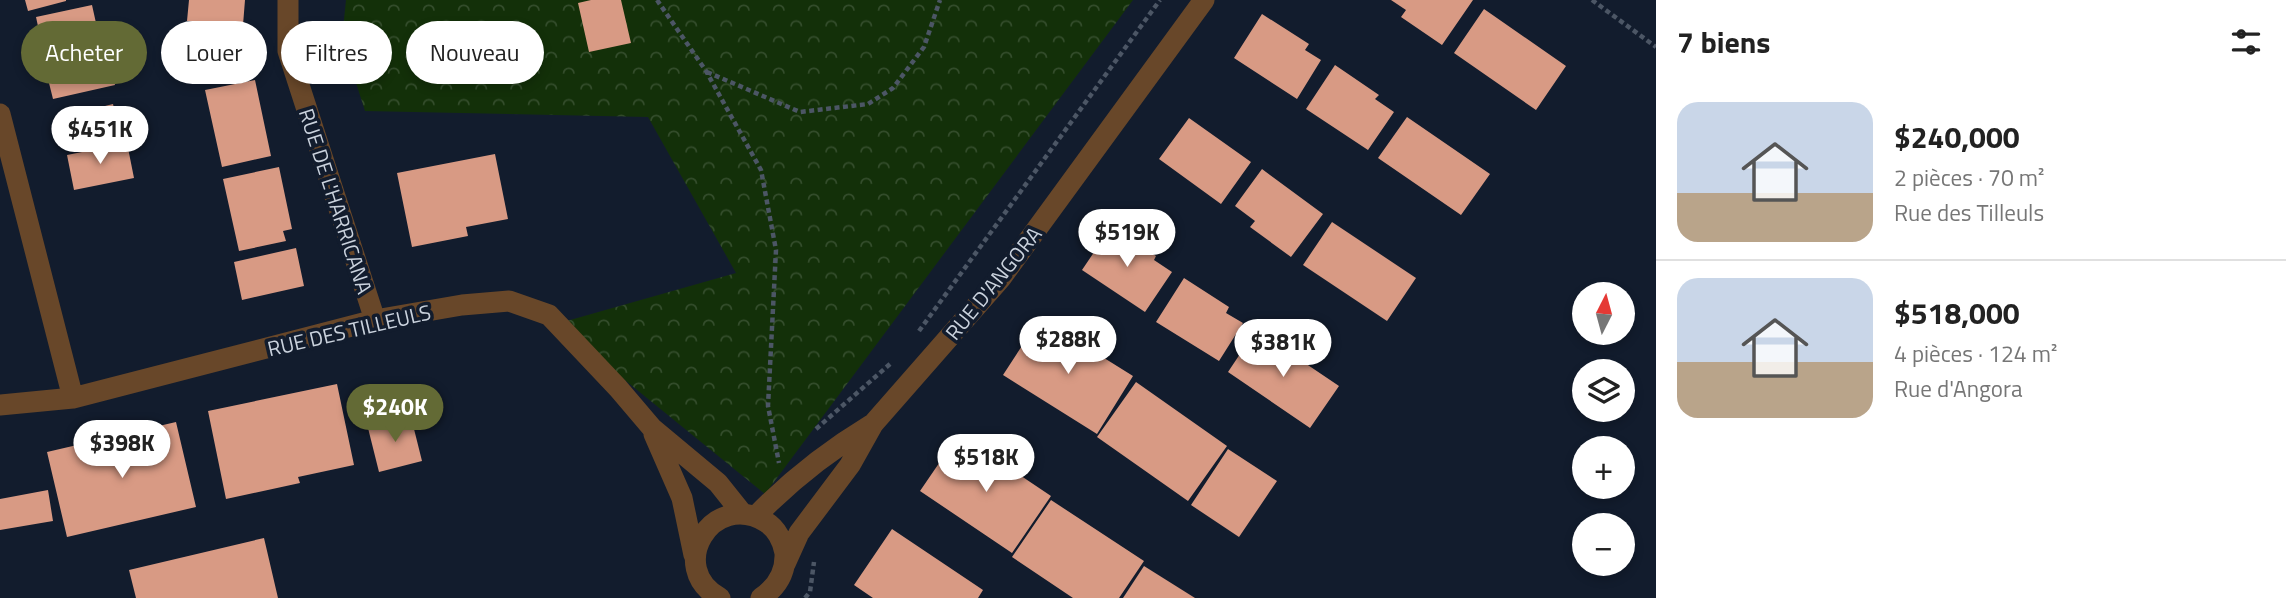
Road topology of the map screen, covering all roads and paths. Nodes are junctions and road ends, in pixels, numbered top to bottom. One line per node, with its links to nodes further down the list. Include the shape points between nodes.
1 (288, 0): 10 (street, RUE DE L'HARRICANA, via 288,51)
2 (657, 0): 8 (path)
3 (940, 0): 8 (path, via 924,47 893,88 868,104 800,111)
4 (1160, 0): 11 (path)
5 (1205, 0): 15 (street, RUE D'ANGORA, via 1000,278)
6 (1592, 0): 7 (path)
7 (1656, 47)
8 (706, 71): 18 (path, via 761,170 776,250 768,407 778,462)
9 (0, 114): 13 (street)
10 (374, 320): 13 (street, RUE DES TILLEULS); 16 (street, RUE DES TILLEULS, via 509,301 549,315)
11 (917, 333)
12 (890, 364): 17 (path)
13 (73, 398): 14 (street, RUE DES TILLEULS)
14 (0, 405)
15 (873, 424): 19 (street, RUE D'ANGORA, via 831,449); 21 (street, RUE D'ANGORA, via 850,465 799,533)
16 (652, 429): 19 (street, RUE DES TILLEULS); 22 (street, RUE DES TILLEULS, via 682,498)
17 (809, 435)
18 (788, 453)
19 (749, 515): 21 (street, RUE DES TILLEULS, via 769,524 779,535); 22 (street, via 714,522 697,546)
20 (814, 559): 26 (path, via 810,592)
21 (785, 564): 25 (street, RUE D'ANGORA, via 781,578)
22 (697, 567): 23 (street); 24 (street, via 706,587)
23 (699, 598)
24 (720, 598)
25 (761, 598)
26 (805, 598)

